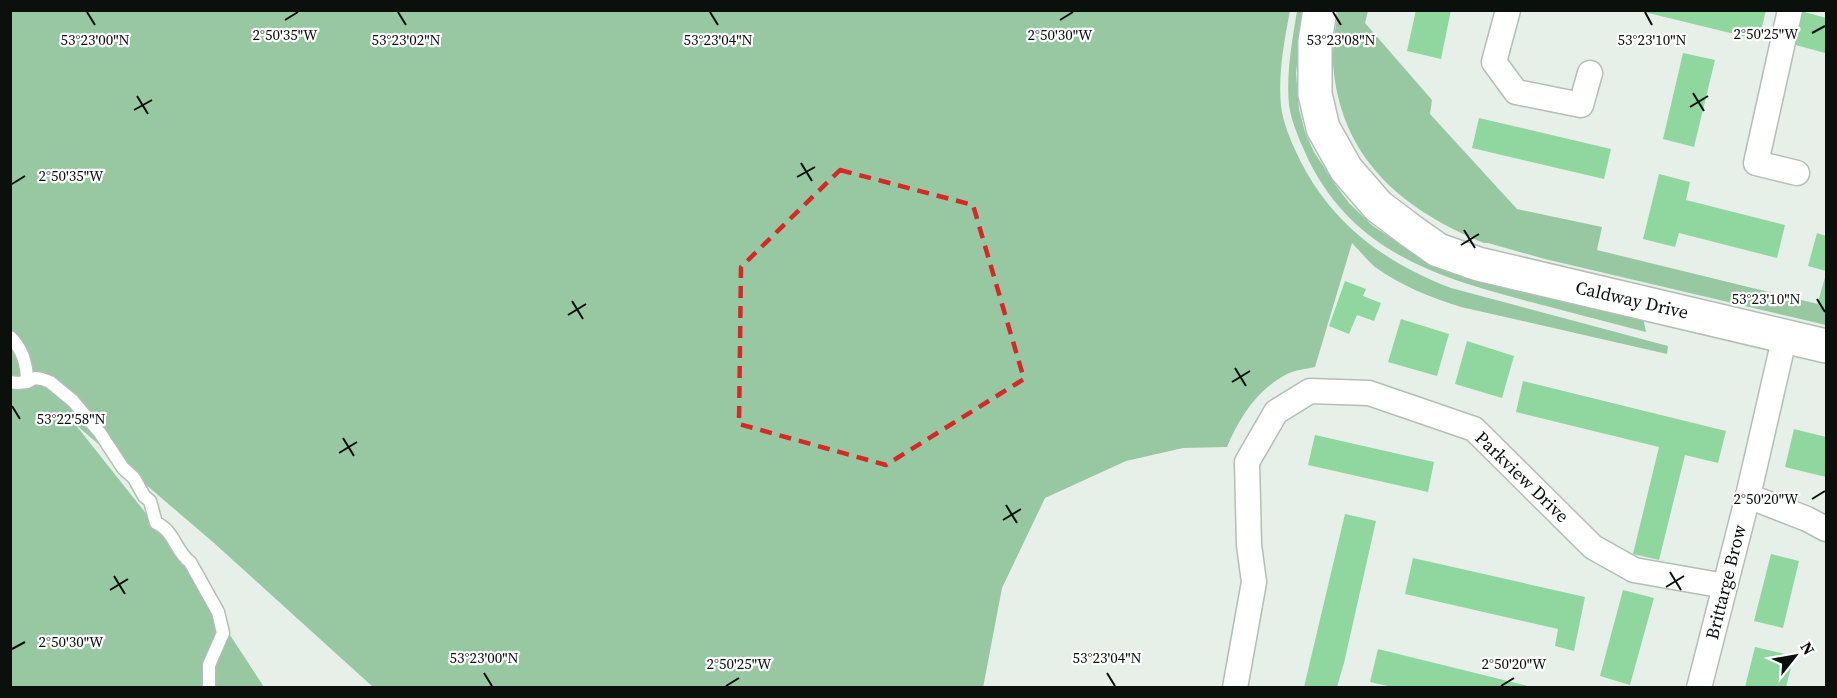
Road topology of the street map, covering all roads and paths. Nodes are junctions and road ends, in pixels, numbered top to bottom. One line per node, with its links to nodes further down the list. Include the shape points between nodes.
1 (1320, 10): 6 (main road, Caldway Drive, via 1315,42 1315,94 1323,128 1346,169 1378,206 1438,250 1478,264)
2 (1508, 10): 4 (street, via 1494,62 1516,92 1581,105)
3 (1790, 10): 5 (street, via 1756,163)
4 (1590, 73)
5 (1797, 173)
6 (1785, 336): 8 (main road, Caldway Drive); 11 (street, Brittarge Brow)
7 (10, 337): 10 (lane, via 17,343 27,366)
8 (1827, 346)
9 (10, 382): 10 (lane)
10 (27, 382): 14 (lane, via 35,378 50,382 73,401 134,478 153,507 156,523 165,526 206,588 223,633 209,665)
11 (1748, 496): 12 (street); 13 (street, Brittarge Brow)
12 (1827, 529)
13 (1725, 586): 15 (street, Parkview Drive, via 1634,570 1593,547 1474,429 1369,393 1310,391 1276,412 1247,462 1254,582); 16 (street, Brittarge Brow)
14 (209, 687)
15 (1235, 687)
16 (1700, 687)

